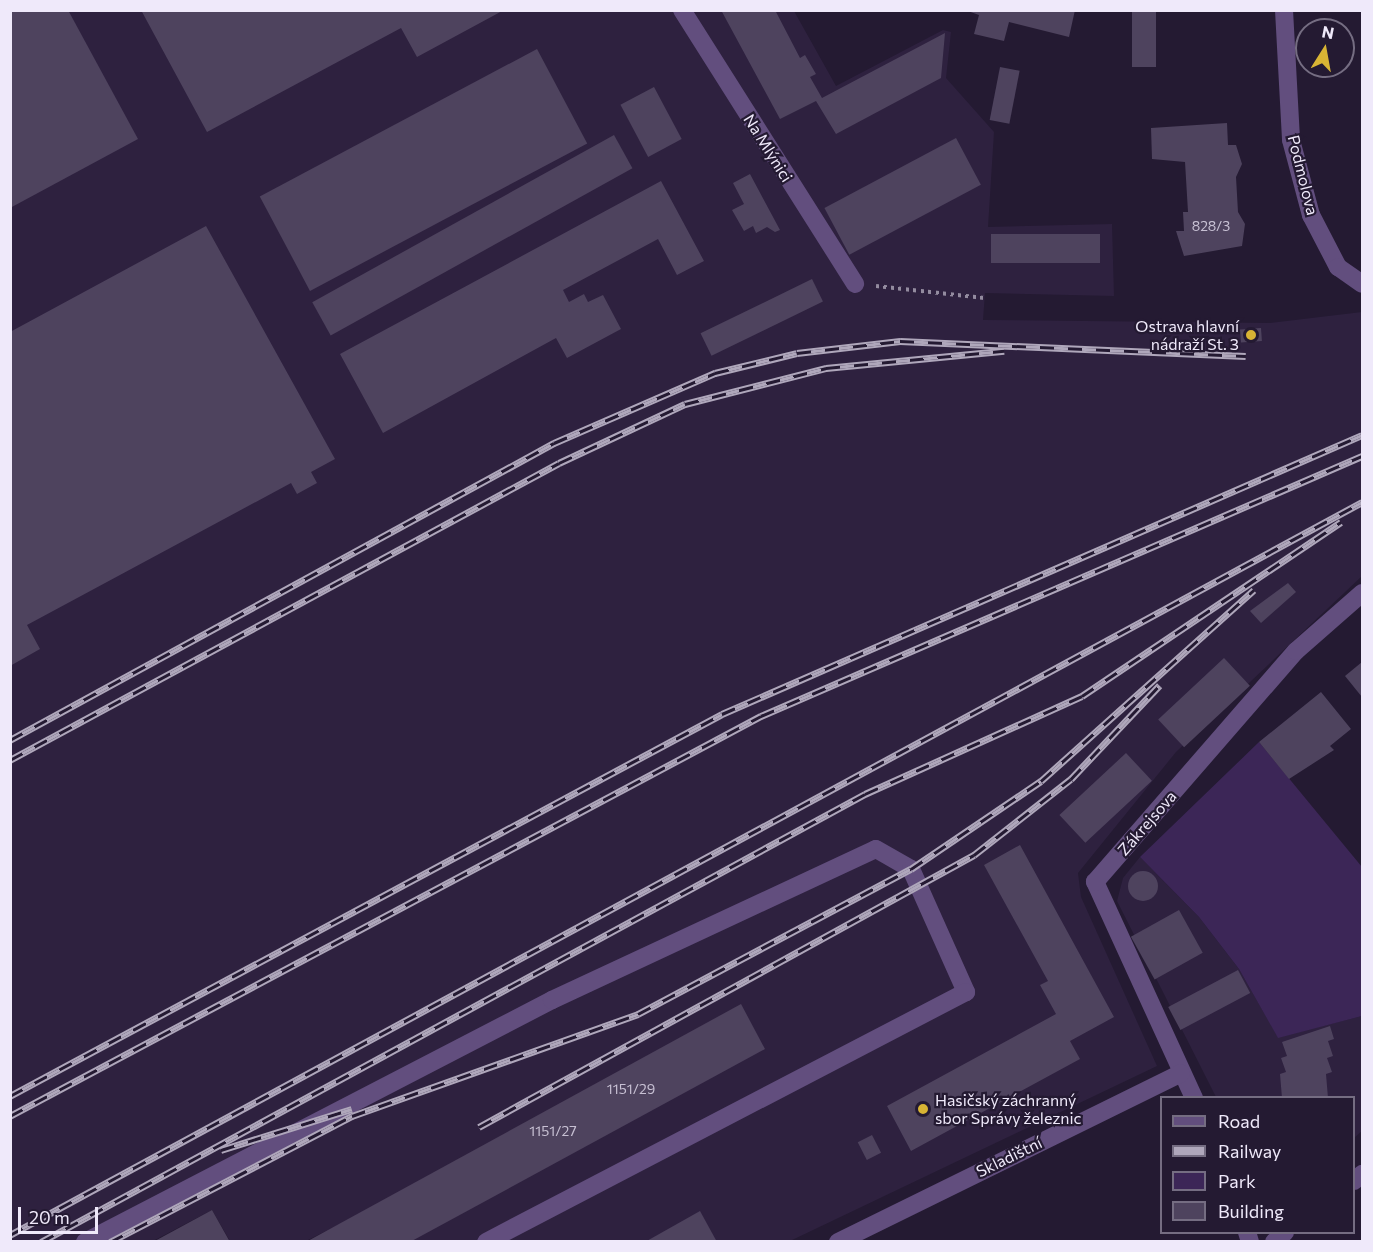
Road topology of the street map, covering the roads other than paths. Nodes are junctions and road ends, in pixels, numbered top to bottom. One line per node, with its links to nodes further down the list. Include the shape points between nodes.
1 (682, 10): 3 (street, Na Mlýnici)
2 (1284, 10): 4 (street, Podmolova, via 1291,140 1311,215 1338,267)
3 (855, 284)
4 (1362, 284)
5 (1362, 593): 6 (street, Zákrejsova, via 1296,651 1095,882)
6 (1181, 1073): 7 (street, Zákrejsova); 10 (street, Skladištní)
7 (1193, 1096)
8 (85, 1242): 9 (street, via 552,999 876,849 911,869 966,992)
9 (486, 1242)
10 (838, 1242)

